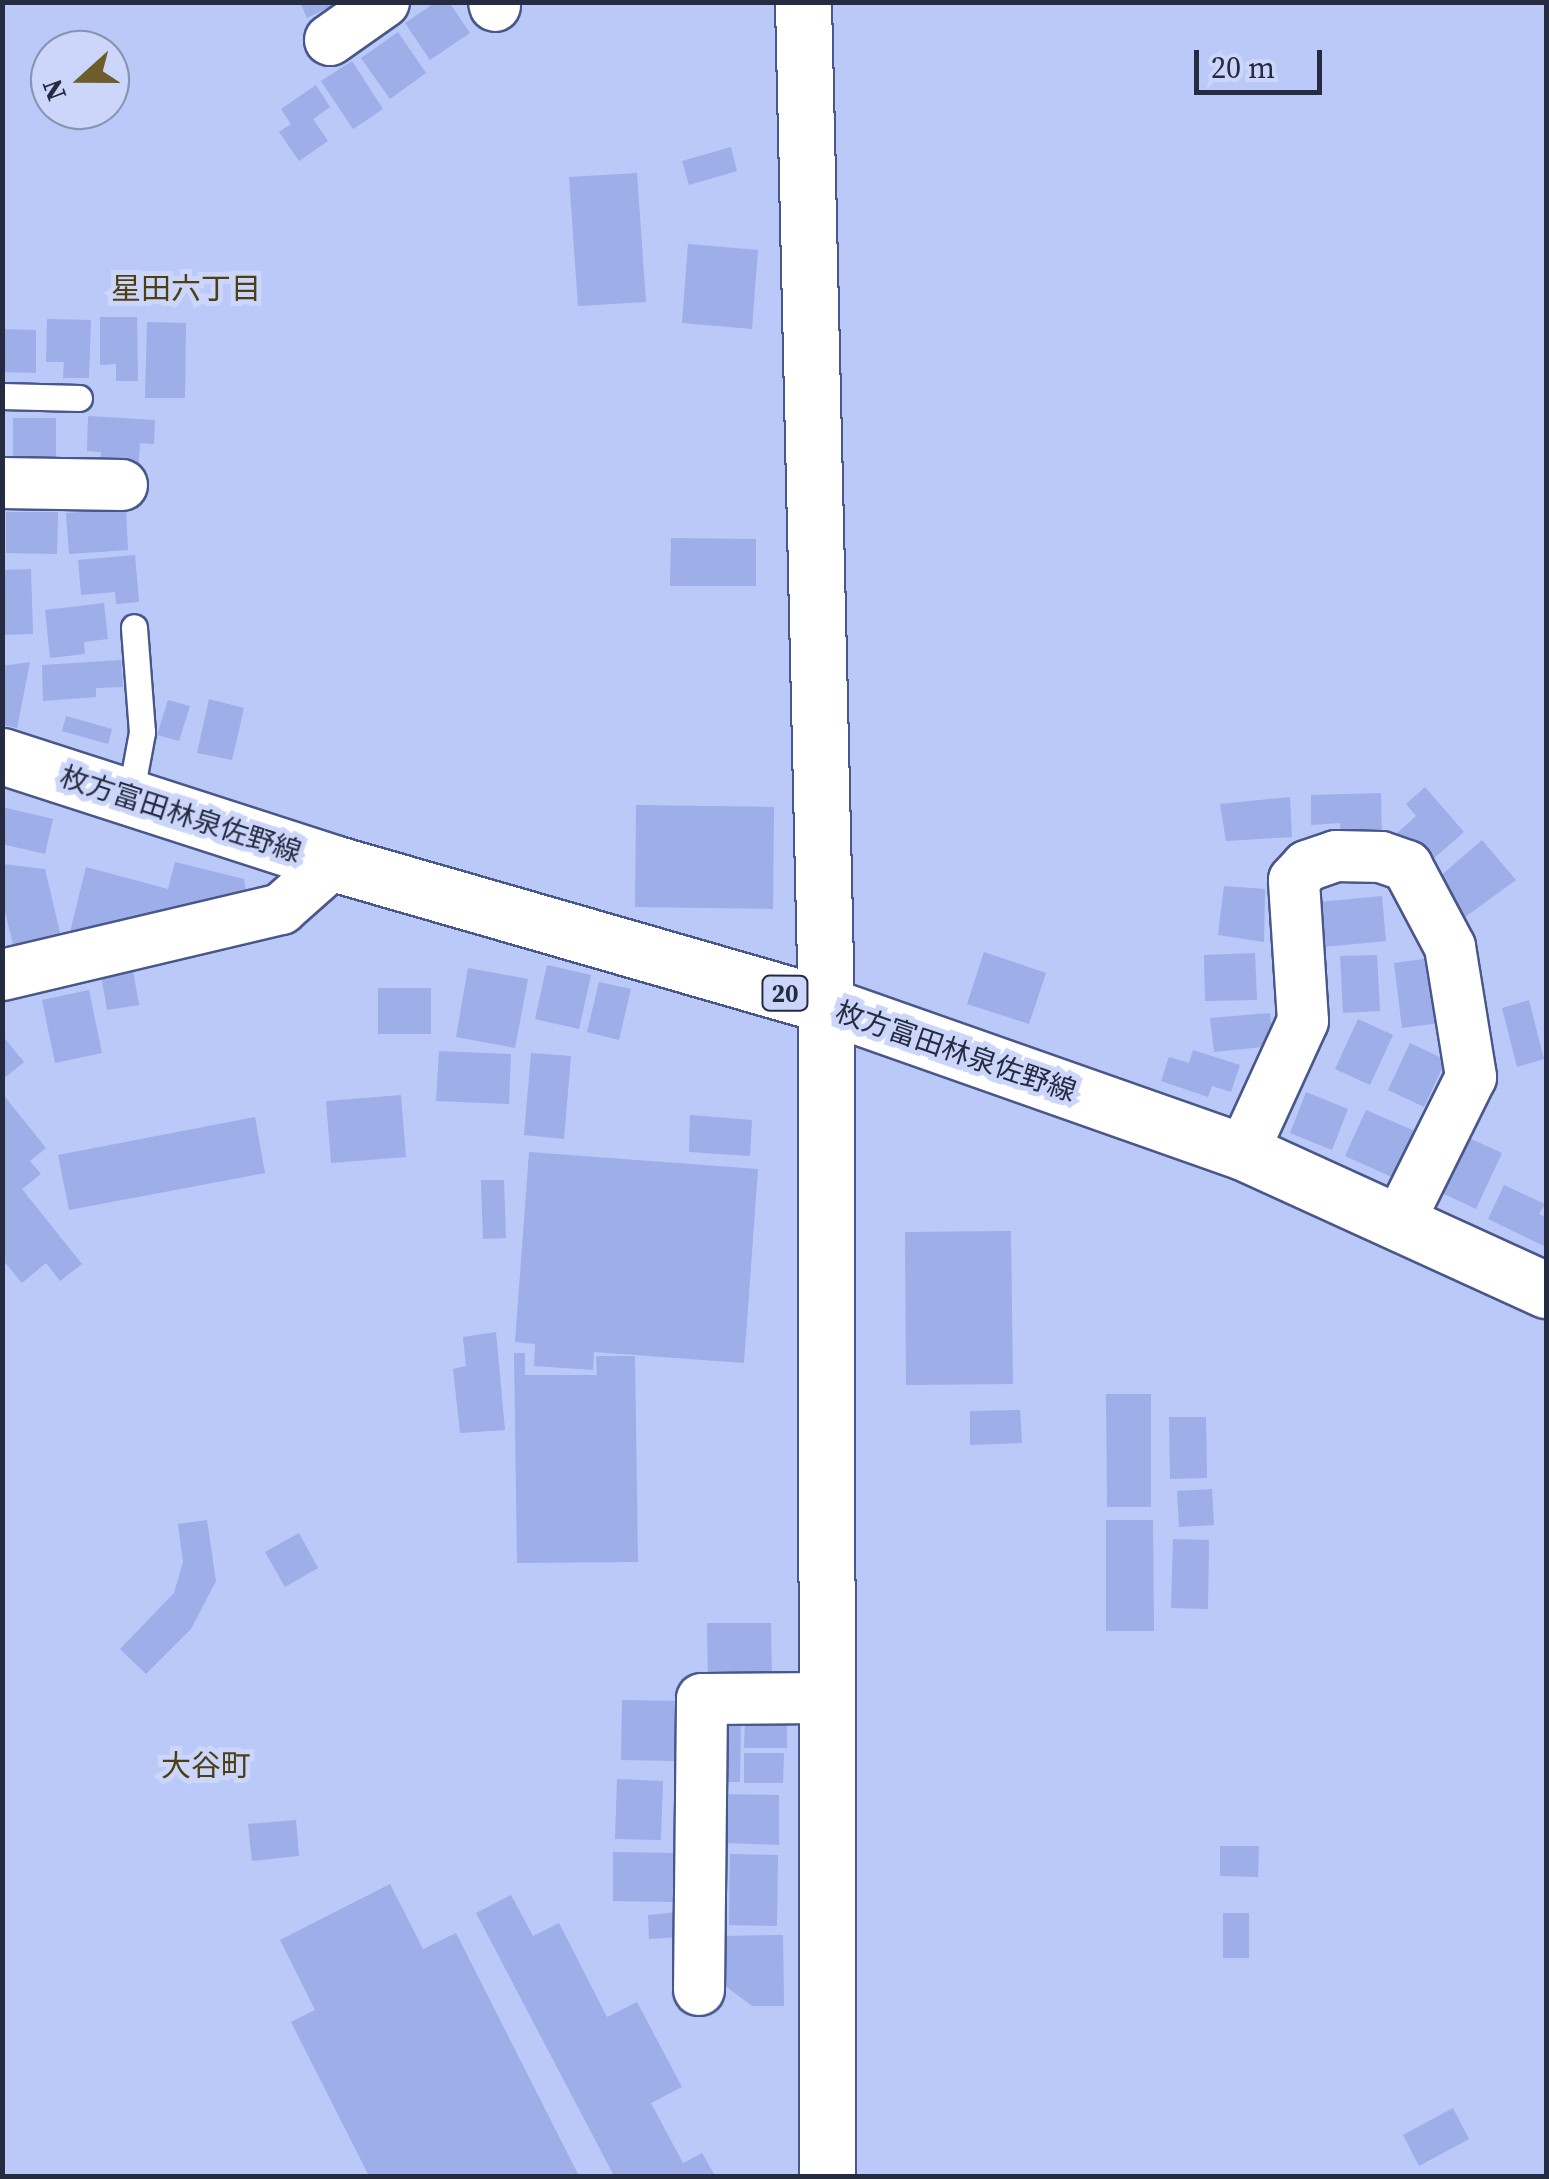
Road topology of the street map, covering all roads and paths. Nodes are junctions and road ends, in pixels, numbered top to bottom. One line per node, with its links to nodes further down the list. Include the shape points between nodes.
1 (384, 2): 3 (street)
2 (803, 2): 13 (street)
3 (330, 40)
4 (2, 396): 5 (lane)
5 (79, 398)
6 (2, 483): 7 (street)
7 (122, 485)
8 (134, 627): 10 (lane, via 142,732)
9 (2, 756): 10 (street, 枚方富田林泉佐野線 / 20)
10 (130, 797): 11 (street, 枚方富田林泉佐野線 / 20)
11 (333, 863): 12 (street, via 281,909); 13 (street, 枚方富田林泉佐野線 / 20)
12 (2, 975)
13 (826, 1005): 14 (street, 枚方富田林泉佐野線 / 20); 17 (street)
14 (1243, 1152): 15 (street, 枚方富田林泉佐野線 / 20); 15 (street, via 1303,1021 1294,880 1307,866 1336,856 1381,857 1406,866 1450,947 1471,1077)
15 (1399, 1222): 16 (street, 枚方富田林泉佐野線 / 20)
16 (1546, 1290)
17 (826, 1698): 18 (street, via 702,1699); 19 (street)
18 (698, 1990)
19 (826, 2176)

